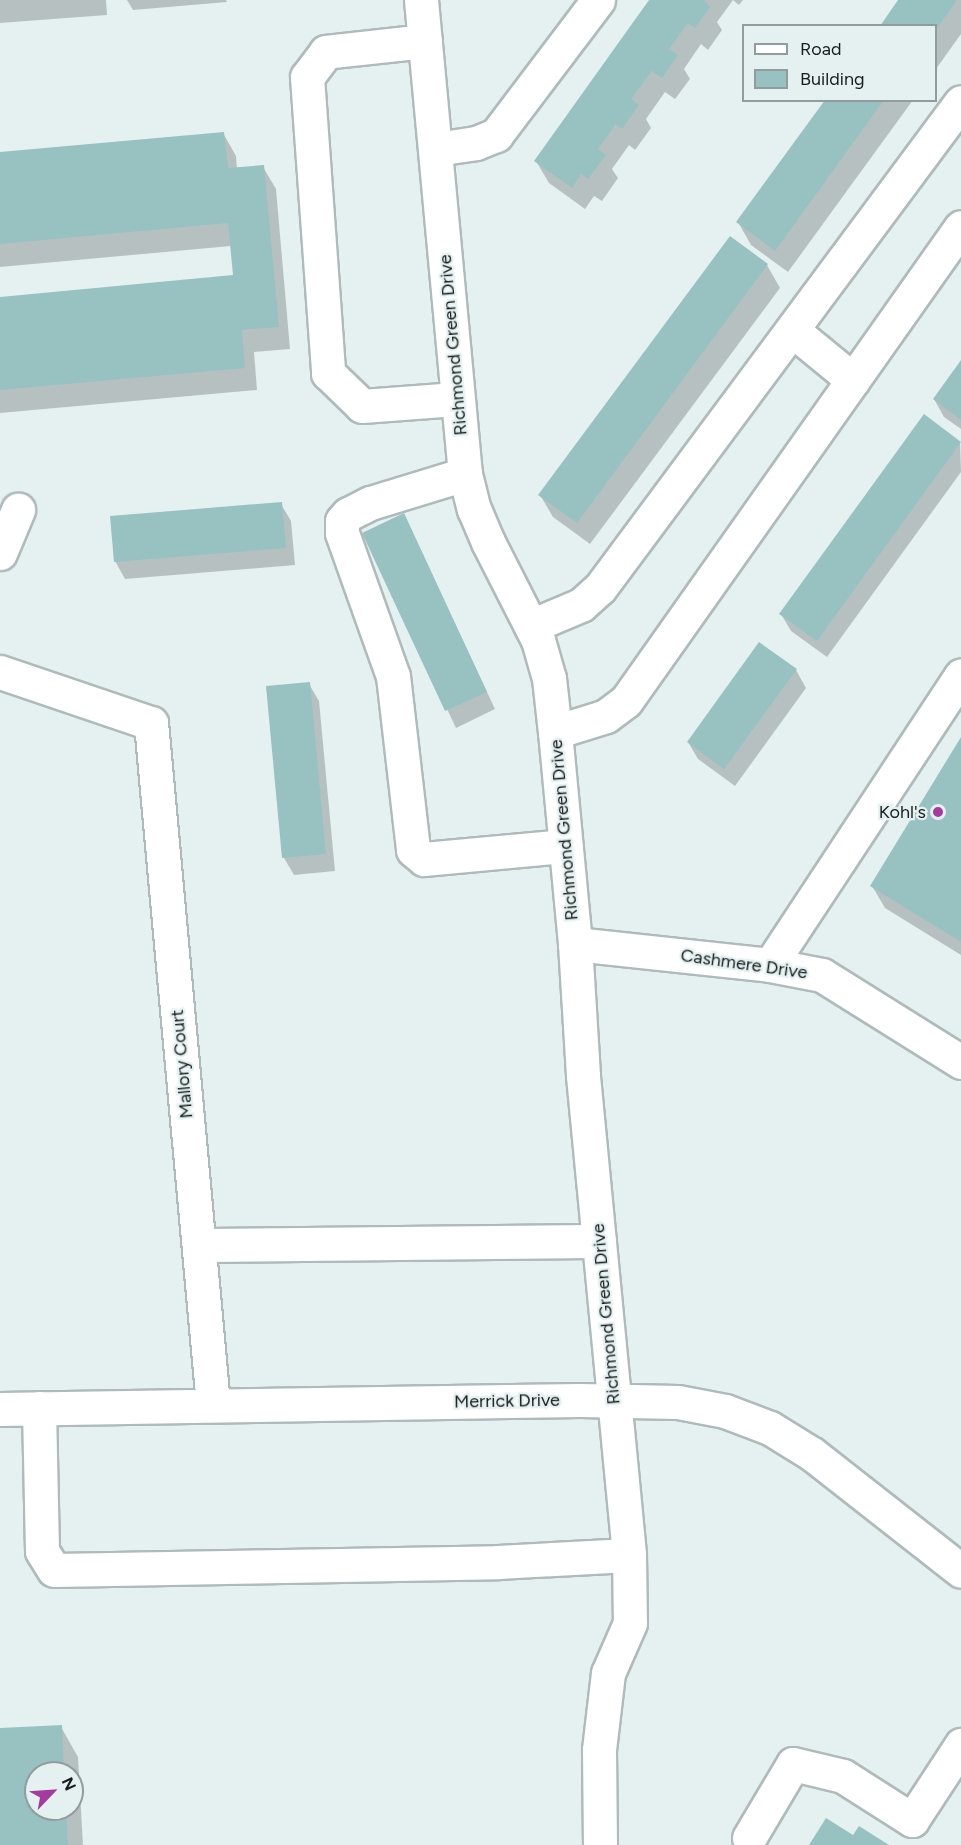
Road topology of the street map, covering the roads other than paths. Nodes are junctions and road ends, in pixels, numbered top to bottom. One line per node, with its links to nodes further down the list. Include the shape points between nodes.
1 (421, 0): 3 (street, Richmond Green Drive)
2 (598, 0): 5 (street, via 496,135 476,143)
3 (424, 41): 5 (street, Richmond Green Drive); 9 (street, via 326,52 307,77 328,373 362,406)
4 (961, 102): 7 (street)
5 (436, 149): 9 (street, Richmond Green Drive)
6 (961, 227): 8 (street)
7 (792, 330): 8 (street); 13 (street, via 600,588 581,605)
8 (853, 380): 16 (street, via 626,700 606,716)
9 (456, 399): 10 (street, Richmond Green Drive)
10 (465, 474): 13 (street, Richmond Green Drive, via 488,542); 17 (street, via 370,502 348,513 342,521 342,533 393,676 413,850 423,859)
11 (18, 510): 12 (street)
12 (0, 553)
13 (531, 626): 16 (street, Richmond Green Drive, via 549,678)
14 (0, 672): 22 (street, Mallory Court, via 151,723)
15 (961, 675): 19 (street)
16 (555, 732): 17 (street, Richmond Green Drive)
17 (565, 846): 18 (street, Richmond Green Drive)
18 (574, 944): 19 (street, Cashmere Drive); 21 (street, Richmond Green Drive)
19 (770, 965): 20 (street, Cashmere Drive, via 822,975)
20 (961, 1062)
21 (599, 1241): 22 (street); 23 (street, Richmond Green Drive)
22 (199, 1245): 24 (street, Mallory Court)
23 (615, 1401): 24 (street, Merrick Drive); 27 (street, Richmond Green Drive); 28 (street, Merrick Drive, via 678,1402 725,1411 770,1428 812,1454)
24 (213, 1404): 25 (street, Merrick Drive)
25 (39, 1408): 26 (street, Merrick Drive); 27 (street, via 42,1551 54,1570 498,1562)
26 (0, 1409)
27 (628, 1555): 31 (street, Richmond Green Drive, via 630,1623 609,1673 599,1750)
28 (961, 1571)
29 (961, 1745): 30 (street, via 912,1820 843,1776 793,1764)
30 (749, 1838)
31 (600, 1845)

